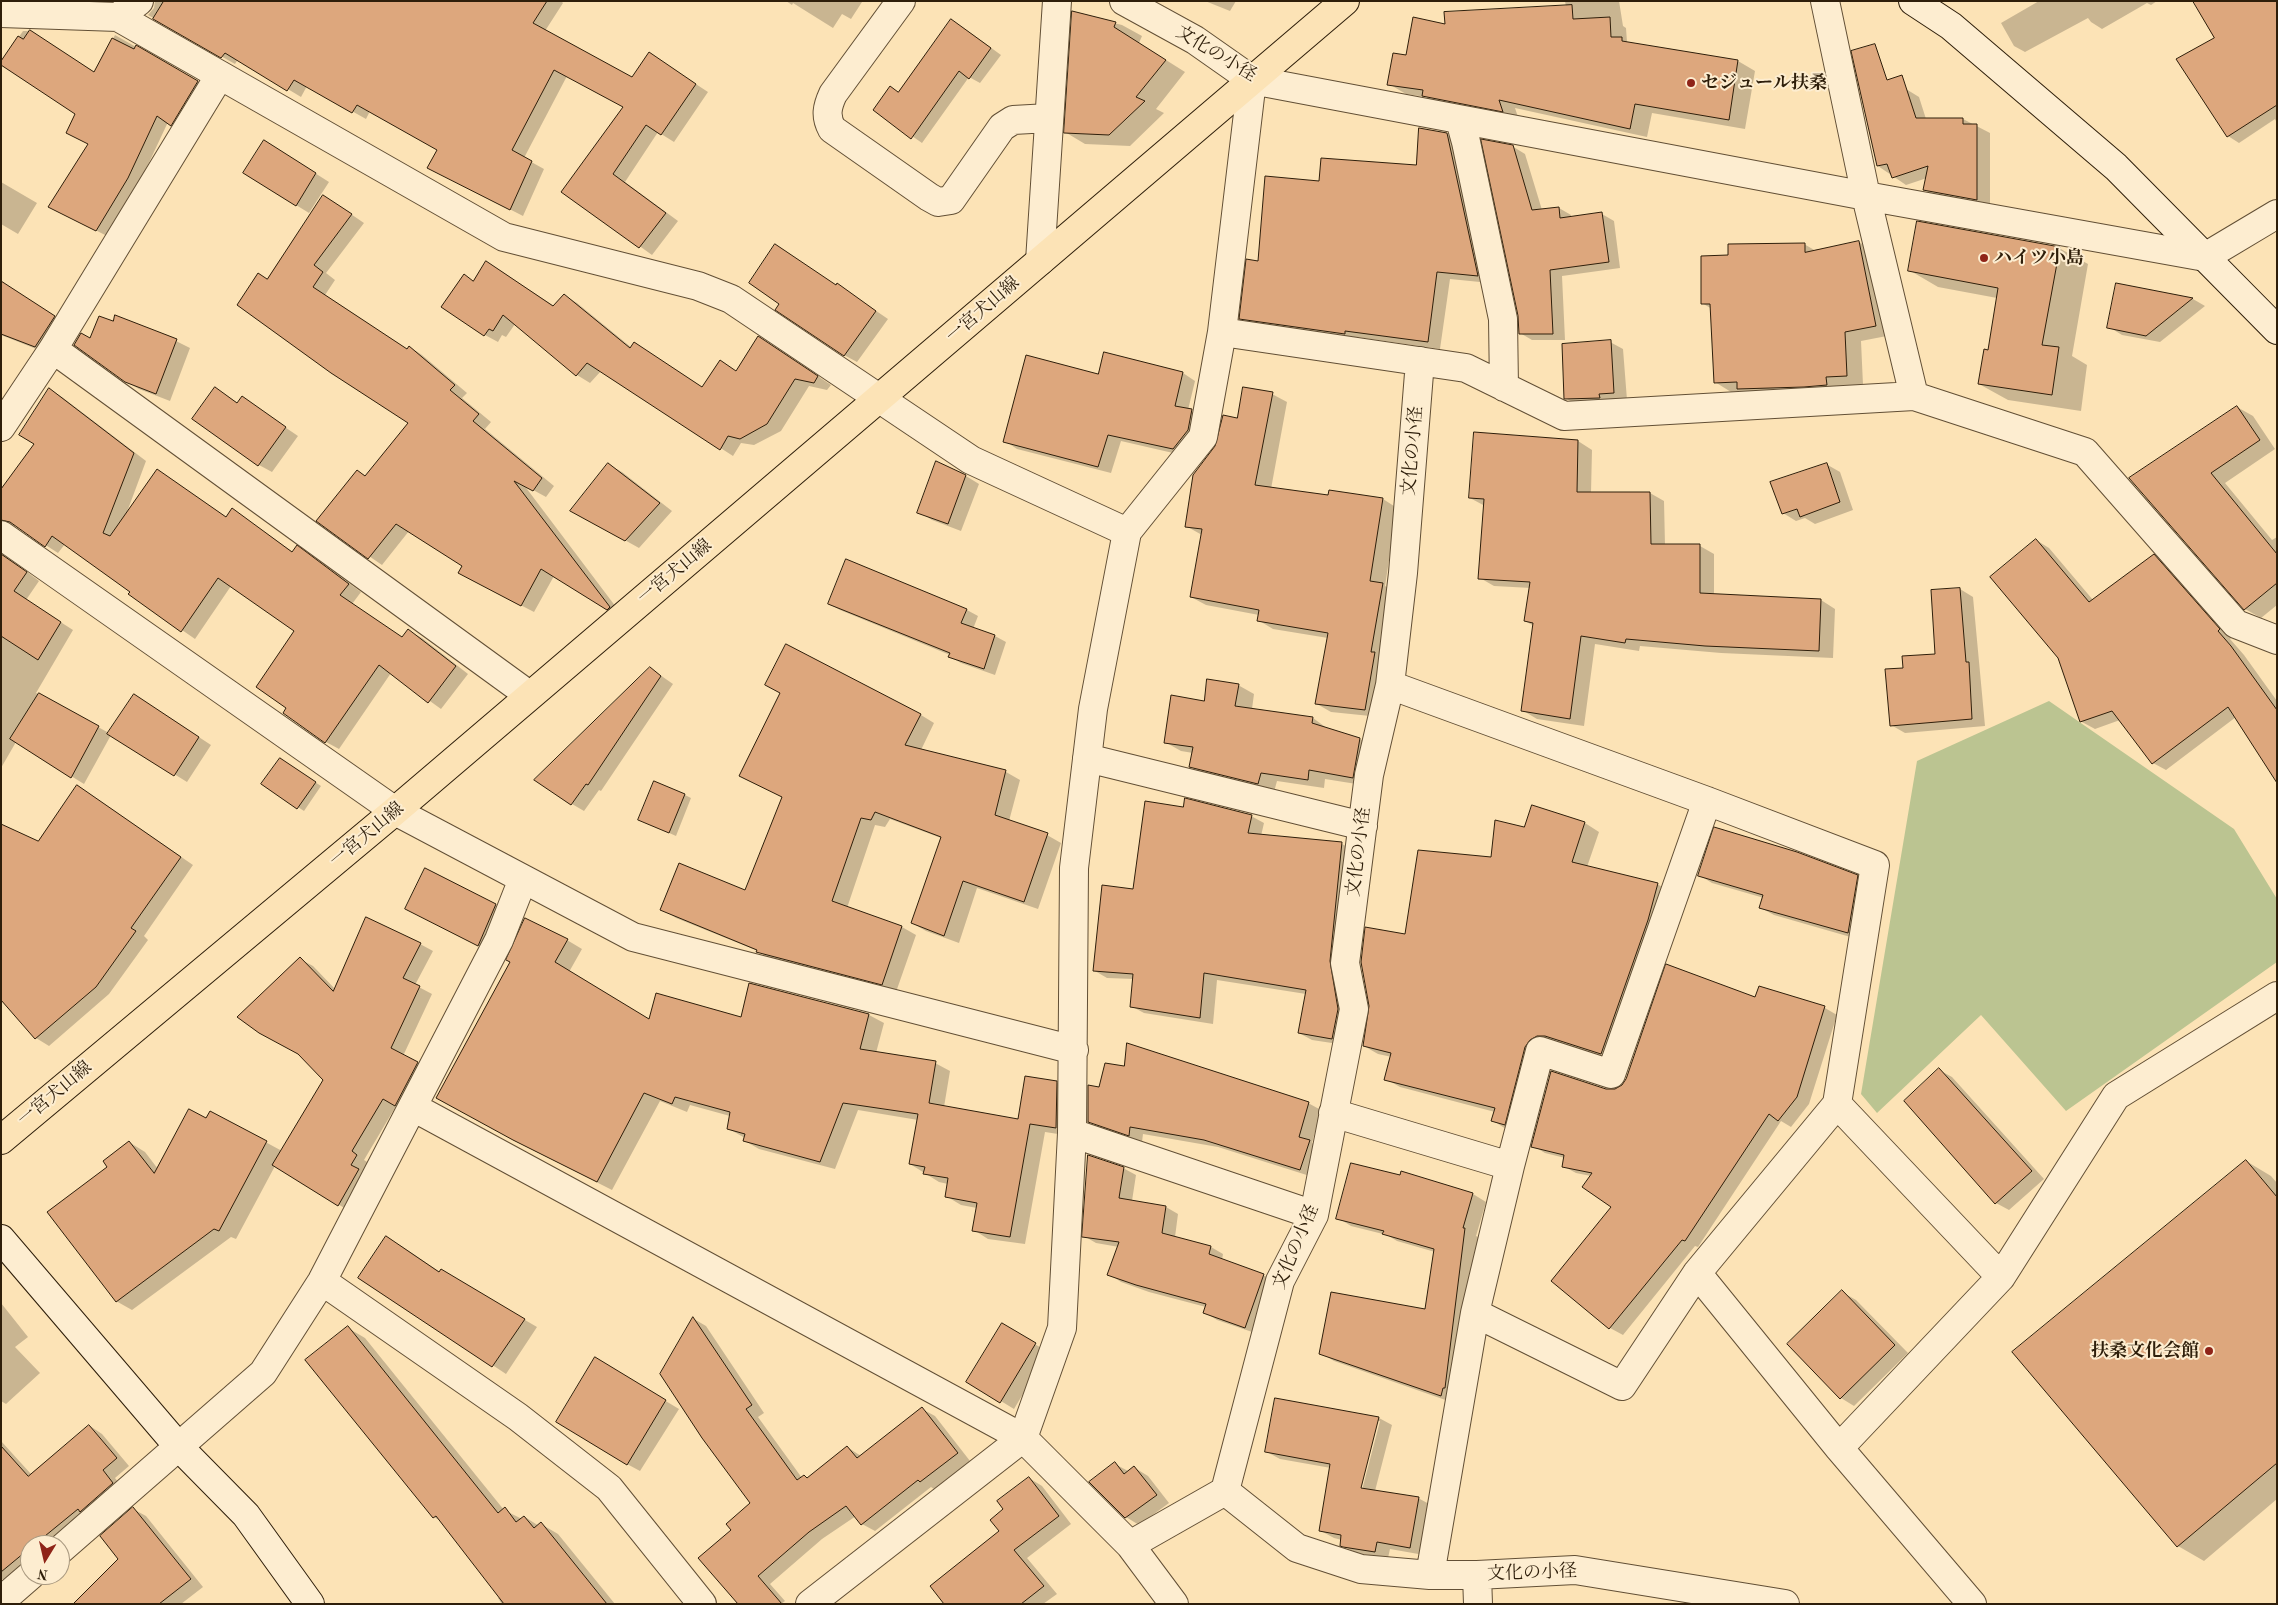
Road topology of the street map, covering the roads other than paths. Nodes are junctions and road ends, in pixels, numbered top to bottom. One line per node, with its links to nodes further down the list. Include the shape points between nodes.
1 (901, 1): 11 (street, via 833,94 827,106 827,119 832,129 938,202 951,200 1002,127 1013,120)
2 (1057, 1): 11 (street)
3 (1124, 1): 10 (street, 文化の小径, via 1195,40)
4 (1345, 1): 10 (main road, 一宮犬山線)
5 (1825, 1): 13 (street)
6 (1913, 1): 15 (street, via 1951,26 2116,166)
7 (129, 9): 8 (street); 9 (street)
8 (1, 13)
9 (220, 75): 19 (street); 23 (street, via 504,237 698,286 731,299)
10 (1252, 80): 12 (street, 文化の小径); 16 (main road, 一宮犬山線); 18 (street)
11 (1049, 118): 16 (street)
12 (1460, 120): 13 (street, 文化の小径); 21 (street, via 1502,319)
13 (1866, 196): 15 (street, 文化の小径); 22 (street)
14 (2277, 214): 15 (street)
15 (2205, 258): 17 (street)
16 (1040, 261): 23 (main road, 一宮犬山線)
17 (2277, 330)
18 (1222, 332): 20 (street); 25 (street, via 1203,437)
19 (53, 349): 24 (street); 29 (street)
20 (1420, 361): 21 (street, via 1466,368); 28 (street, 文化の小径, via 1403,573)
21 (1504, 387): 22 (street, via 1564,416)
22 (1914, 396): 27 (street, via 2085,452 2236,624)
23 (880, 398): 25 (street, via 971,460); 29 (main road, 一宮犬山線)
24 (1, 427)
25 (1127, 532): 30 (street, via 1093,709)
26 (1, 535): 32 (street)
27 (2277, 640)
28 (1390, 685): 31 (street); 33 (street, 文化の小径, via 1369,775)
29 (529, 695): 32 (main road, 一宮犬山線)
30 (1087, 758): 33 (street); 36 (street, via 1074,868)
31 (1708, 801): 37 (street, via 1875,866); 42 (street, via 1611,1074 1540,1051)
32 (395, 812): 34 (street); 41 (main road, 一宮犬山線)
33 (1363, 826): 39 (street, 文化の小径, via 1346,963 1354,1008)
34 (523, 880): 36 (street, via 633,937); 38 (street, via 499,940)
35 (2277, 996): 46 (street, via 2116,1096)
36 (1074, 1050): 40 (street)
37 (1837, 1104): 45 (street); 46 (street)
38 (413, 1107): 47 (street); 49 (street)
39 (1333, 1113): 42 (street); 43 (street, 文化の小径)
40 (1072, 1133): 43 (street); 49 (street, via 1062,1328)
41 (1, 1140)
42 (1510, 1166): 48 (street)
43 (1314, 1215): 52 (street, 文化の小径, via 1280,1281)
44 (1, 1239): 50 (street)
45 (1696, 1273): 48 (street, via 1622,1386); 51 (street)
46 (2001, 1276): 51 (street)
47 (322, 1281): 50 (street, via 263,1373); 60 (street, via 518,1417 609,1488)
48 (1475, 1313): 55 (street)
49 (1023, 1438): 54 (street); 61 (street)
50 (178, 1446): 53 (street); 59 (street, via 246,1515)
51 (1839, 1448): 65 (street)
52 (1225, 1491): 54 (street); 55 (street, 文化の小径, via 1297,1548 1361,1569)
53 (70, 1541)
54 (1130, 1545): 62 (street)
55 (1430, 1575): 56 (street, 文化の小径)
56 (1477, 1575): 63 (street); 64 (street, 文化の小径, via 1575,1570)
57 (20, 1585): 58 (street)
58 (1, 1601)
59 (310, 1604)
60 (702, 1604)
61 (810, 1604)
62 (1174, 1604)
63 (1478, 1604)
64 (1785, 1604)
65 (1972, 1604)

